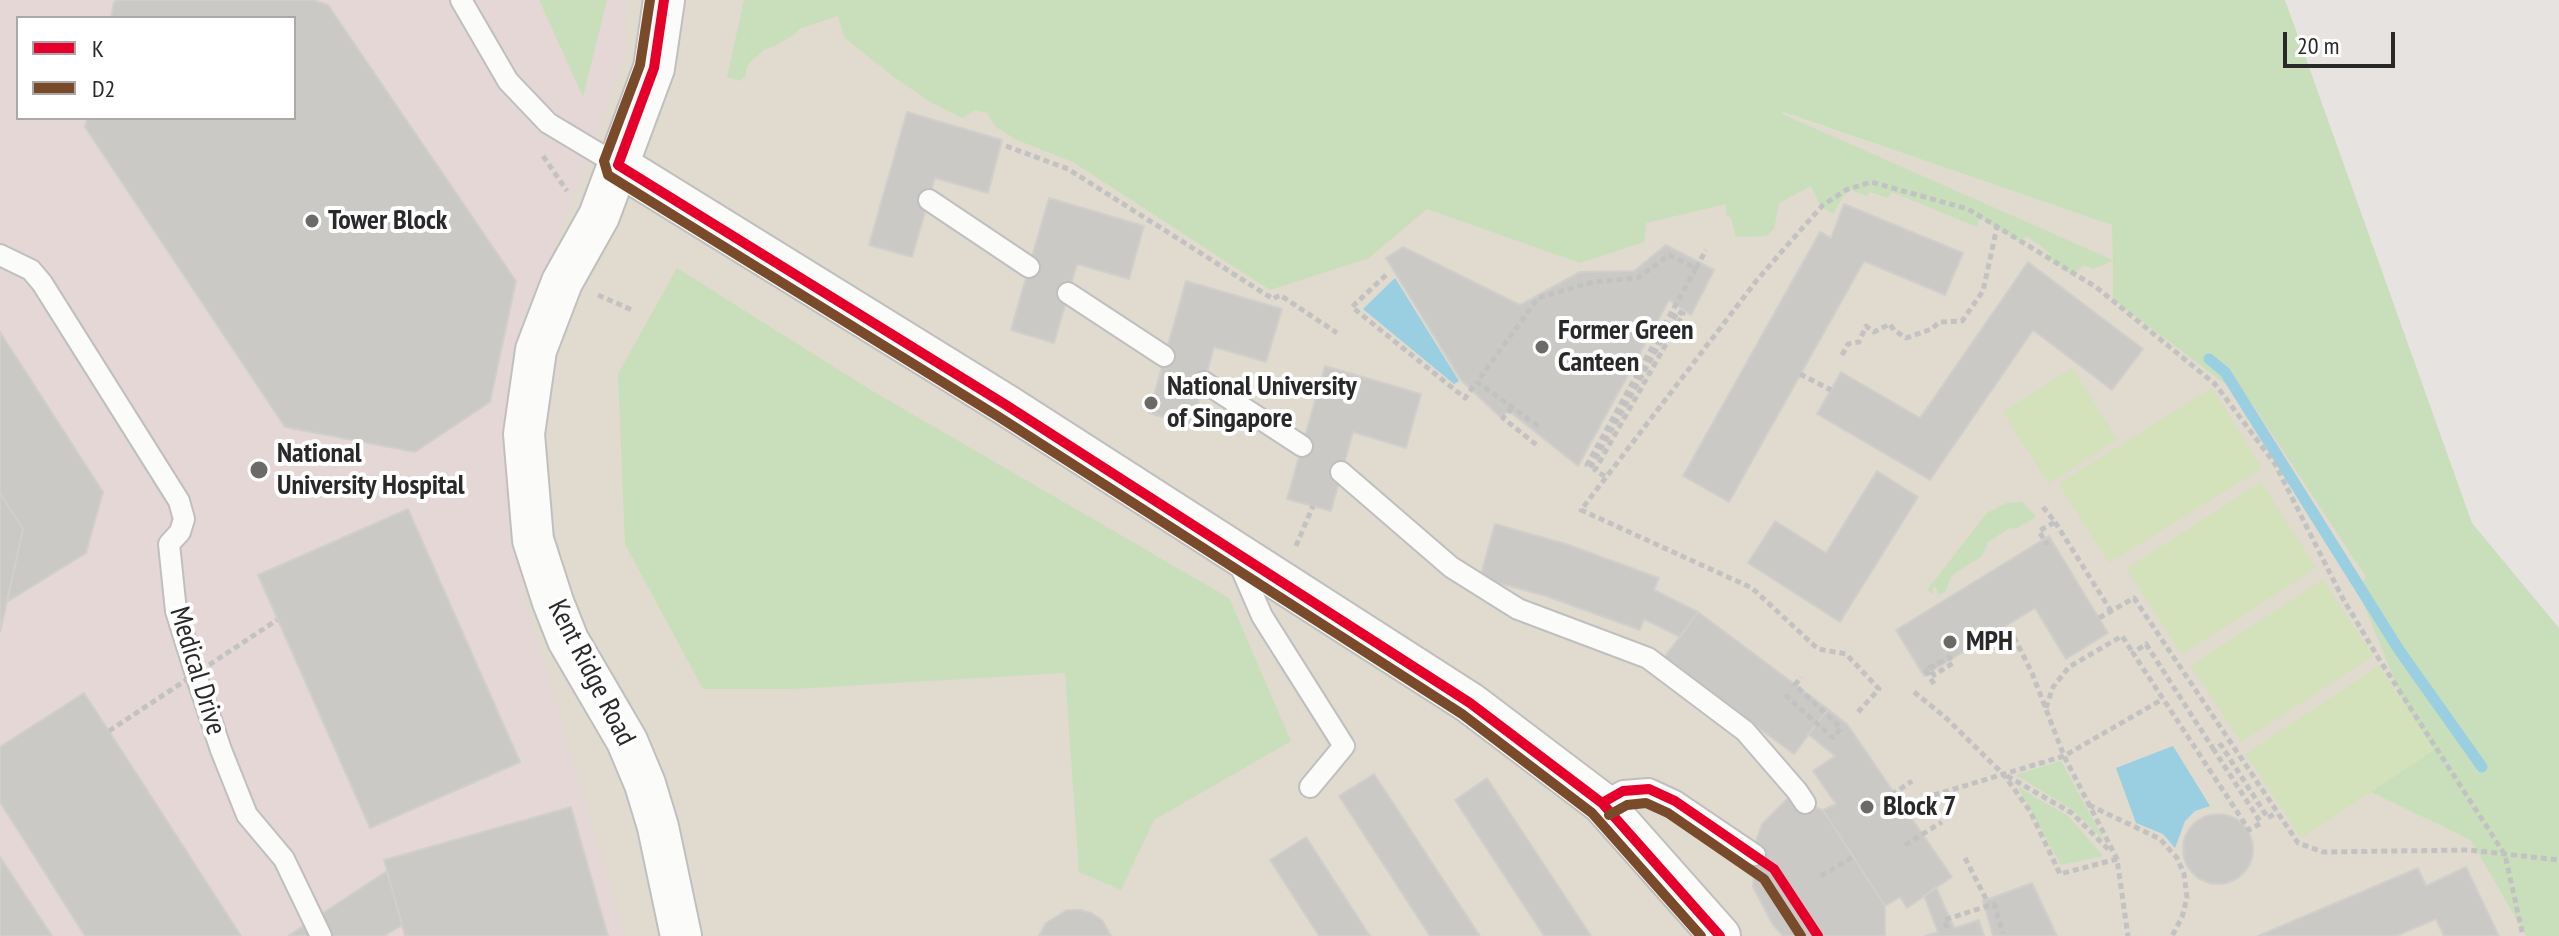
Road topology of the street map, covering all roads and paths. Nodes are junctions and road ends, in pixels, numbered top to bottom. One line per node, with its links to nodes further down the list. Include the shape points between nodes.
1 (461, 0): 4 (lane, via 508,81 538,113)
2 (664, 0): 4 (street, Kent Ridge Road, via 654,68)
3 (1006, 146): 15 (path, via 1068,169 1273,299 1280,295)
4 (618, 165): 32 (street, via 1006,405); 72 (street, Kent Ridge Road, via 536,350 524,434 533,540 568,640 627,741 645,784)
5 (929, 200): 9 (lane)
6 (1997, 227): 16 (path, via 1983,291 1962,321 1939,322 1906,338 1890,324 1874,332 1866,326 1859,342 1848,344); 27 (path, via 1968,209 1871,182 1846,190 1823,205 1757,280); 62 (path, via 2096,287 2215,384 2275,464 2357,622)
7 (1706, 250): 10 (path)
8 (0, 255): 71 (lane, Medical Drive, via 31,270 42,283 179,501 184,519 169,544 176,611 196,675 247,815 284,859)
9 (1029, 267)
10 (1696, 268): 20 (path, via 1669,255 1638,278 1593,282 1538,298); 27 (path, via 1587,465 1590,468 1678,311 1683,314 1595,470)
11 (1386, 275): 20 (path, via 1352,307 1465,398)
12 (1068, 293): 17 (lane)
13 (602, 297): 14 (path)
14 (632, 310)
15 (1337, 333)
16 (1842, 355)
17 (1164, 356)
18 (1800, 374): 21 (path)
19 (1204, 382): 24 (lane)
20 (1477, 382): 22 (path)
21 (1831, 390)
22 (1512, 408): 23 (path); 25 (path, via 1503,418)
23 (1538, 426)
24 (1302, 446)
25 (1538, 446)
26 (1341, 472): 55 (lane, via 1451,567 1518,609 1648,658 1745,731)
27 (1606, 477): 46 (path, via 1581,510 1752,588 1818,649 1846,654 1879,689)
28 (1313, 506): 33 (path)
29 (2043, 507): 30 (path)
30 (2055, 522): 31 (path, via 2039,531); 34 (path)
31 (2047, 545)
32 (1234, 554): 52 (lane, via 1262,616 1344,746); 54 (street, via 1470,703)
33 (1291, 558)
34 (2111, 611): 35 (path); 58 (path, via 2134,598)
35 (2099, 618)
36 (277, 620): 47 (path, bridge)
37 (2014, 637): 45 (path)
38 (2133, 653): 44 (path); 45 (path, via 2122,636 2069,667 2053,687); 48 (path, via 2146,644)
39 (1939, 662): 41 (path, via 1929,668 1934,675 1953,663 1949,657 1938,664 1926,671)
40 (1801, 677): 43 (path, via 1795,685 1841,728 1833,738)
41 (1934, 684)
42 (1914, 692): 50 (path)
43 (1785, 695)
44 (2163, 699): 48 (path, via 2249,830 2261,823); 49 (path)
45 (2046, 709): 49 (path)
46 (1858, 712)
47 (109, 731)
48 (2214, 750): 58 (path, via 2221,745 2268,818)
49 (2064, 756): 50 (path); 56 (path)
50 (2004, 775): 53 (path); 65 (path, via 2072,813); 65 (path, via 2030,811 2060,874)
51 (1912, 781): 57 (path)
52 (1310, 787)
53 (1924, 798)
54 (1602, 803): 61 (lane, via 1623,791 1649,789); 73 (street)
55 (1805, 803)
56 (2089, 805): 65 (path); 75 (path, via 2160,839 2183,862 2187,898)
57 (1875, 806)
58 (2277, 812): 62 (path, via 2298,843 2323,852 2468,850)
59 (1942, 822): 60 (path)
60 (1905, 845)
61 (1755, 855)
62 (2505, 855): 66 (path); 76 (path)
63 (1853, 857): 67 (path)
64 (1965, 858): 68 (path)
65 (2117, 859): 74 (path)
66 (2559, 860)
67 (1821, 876)
68 (1986, 899)
69 (1947, 928): 70 (path, via 1944,920 1994,904)
70 (2003, 933)
71 (321, 936)
72 (681, 936)
73 (1720, 936)
74 (2128, 936)
75 (2172, 936)
76 (2523, 936)

